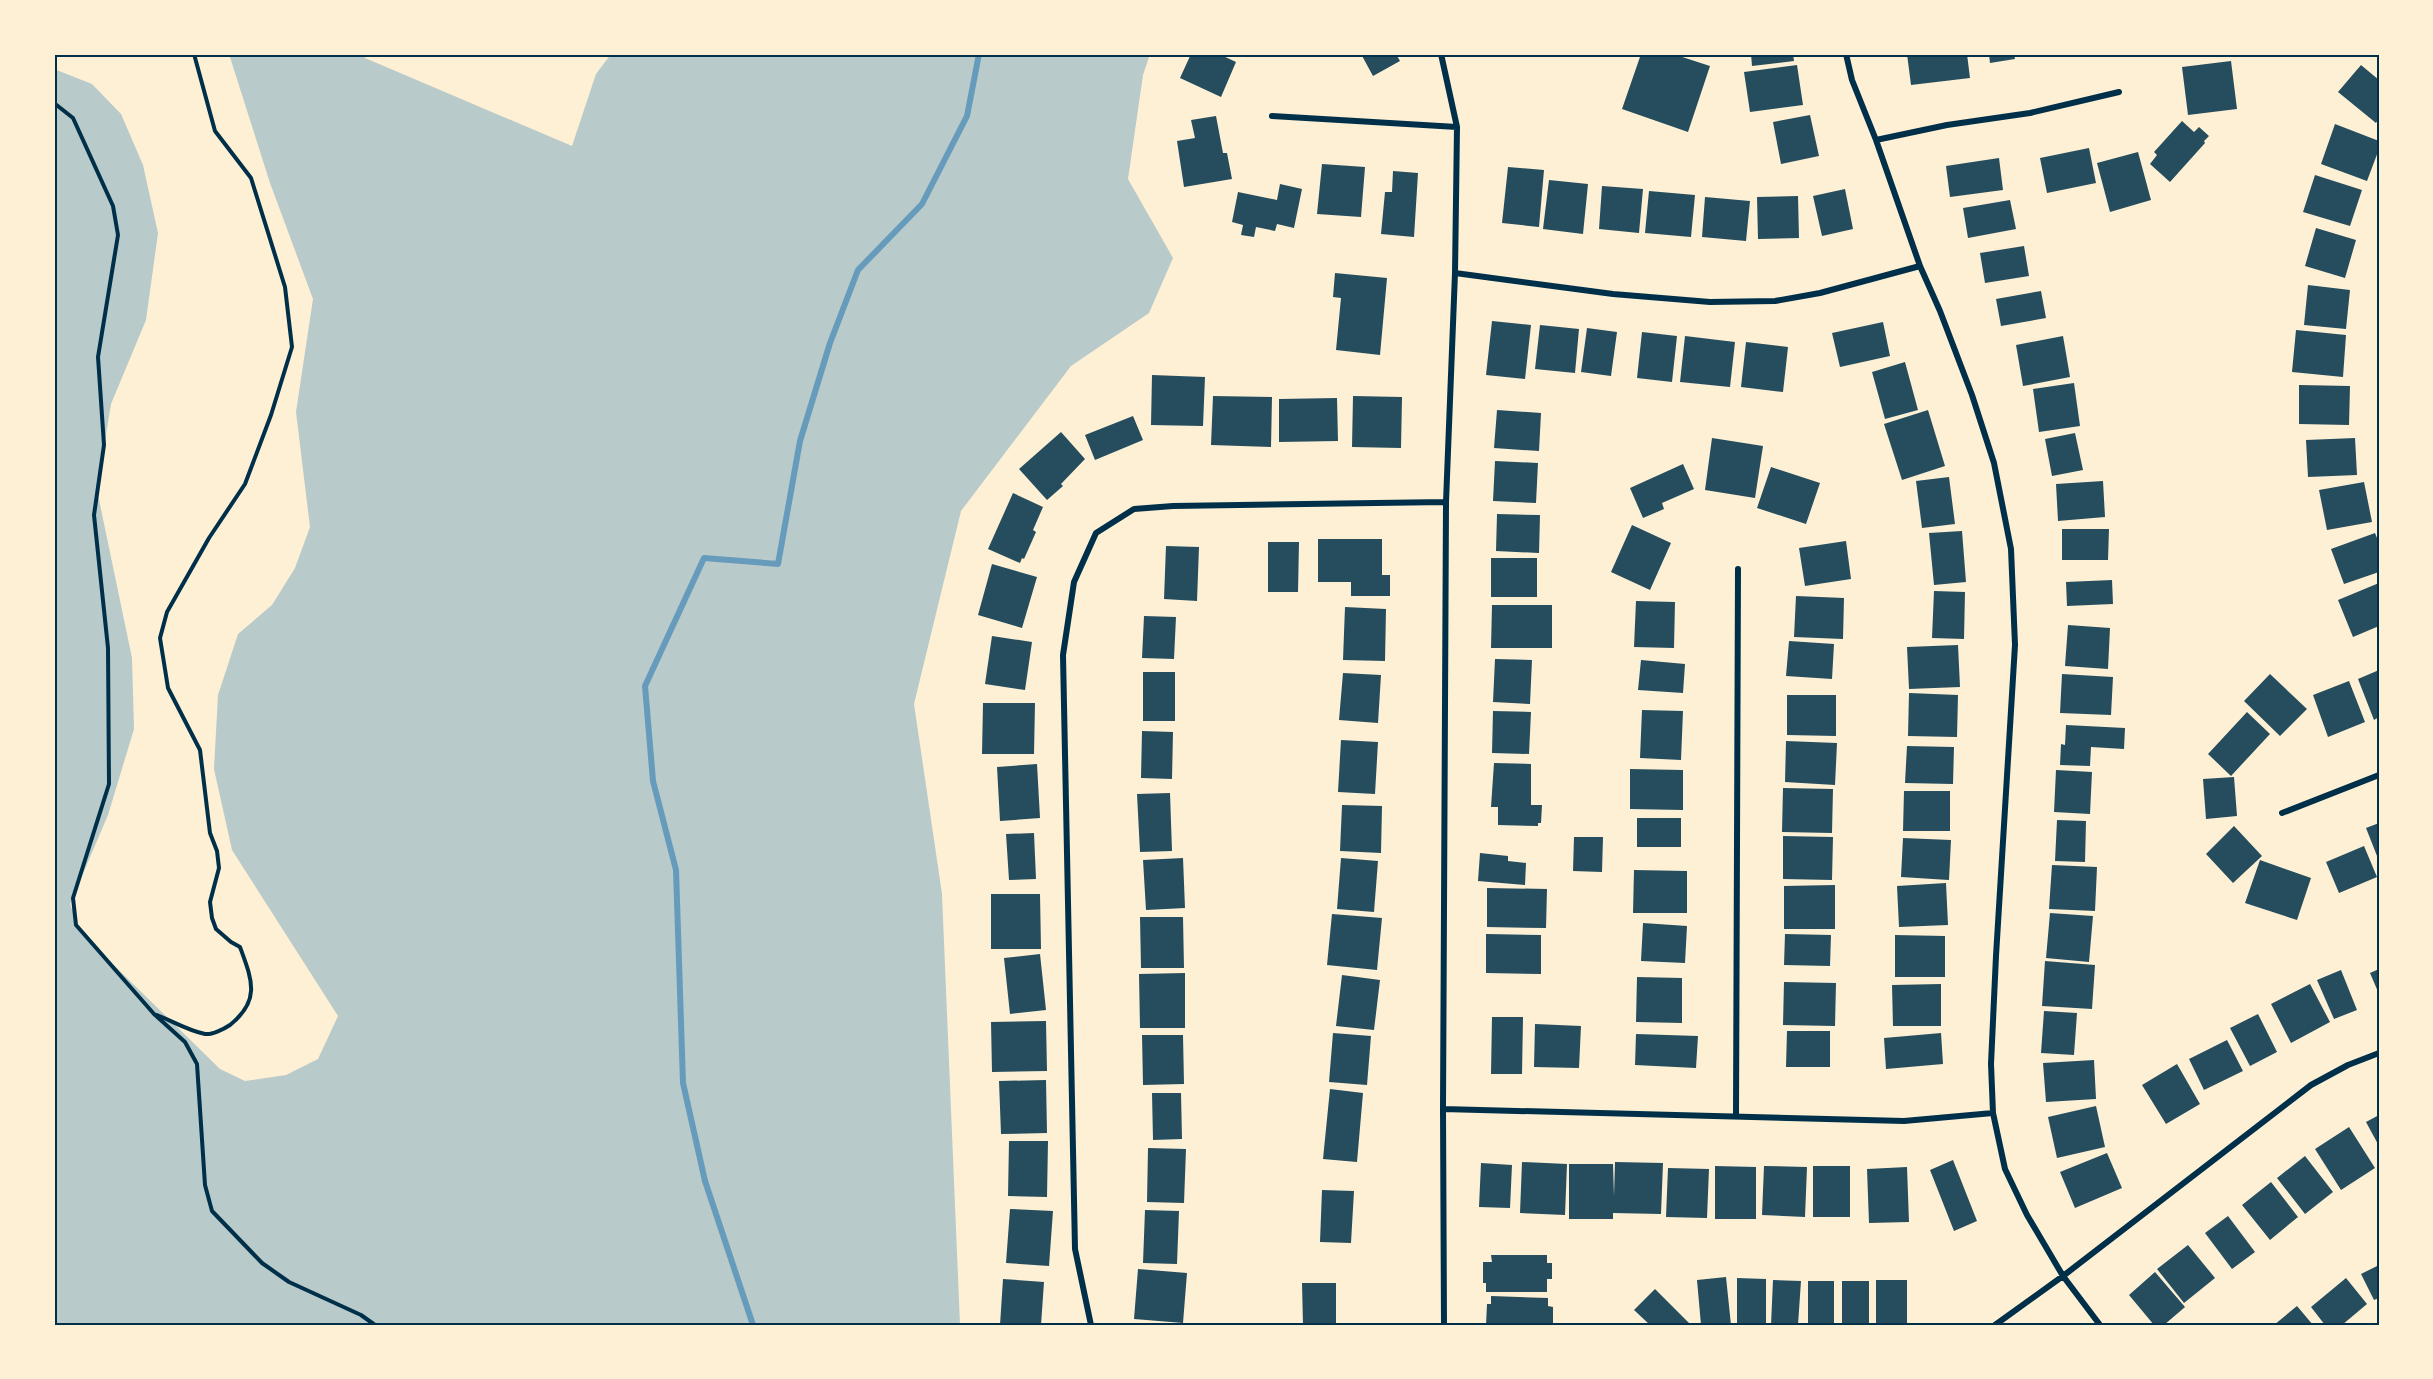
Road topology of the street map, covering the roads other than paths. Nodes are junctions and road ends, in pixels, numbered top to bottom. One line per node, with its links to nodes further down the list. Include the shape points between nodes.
1 (1441, 54): 5 (street)
2 (1846, 54): 6 (street)
3 (2119, 92): 6 (street, via 2030,113)
4 (1272, 116): 5 (street)
5 (1457, 127): 8 (street)
6 (1876, 140): 7 (street)
7 (1920, 266): 8 (street, via 1775,301 1710,302 1613,294); 15 (street, via 1990,452 2011,549 2015,645 1996,956)
8 (1455, 273): 9 (street)
9 (1446, 502): 14 (street); 18 (street, via 1134,509 1096,533 1074,582 1063,655 1075,1249)
10 (1738, 569): 16 (street)
11 (2379, 774): 12 (street)
12 (2282, 813)
13 (2379, 1053): 17 (street, via 2312,1085)
14 (1443, 1109): 16 (street); 19 (street)
15 (1993, 1113): 16 (street, via 1904,1121); 17 (street, via 2005,1169)
16 (1736, 1116)
17 (2063, 1276): 20 (street); 21 (street)
18 (1091, 1325)
19 (1444, 1325)
20 (1995, 1325)
21 (2100, 1325)

